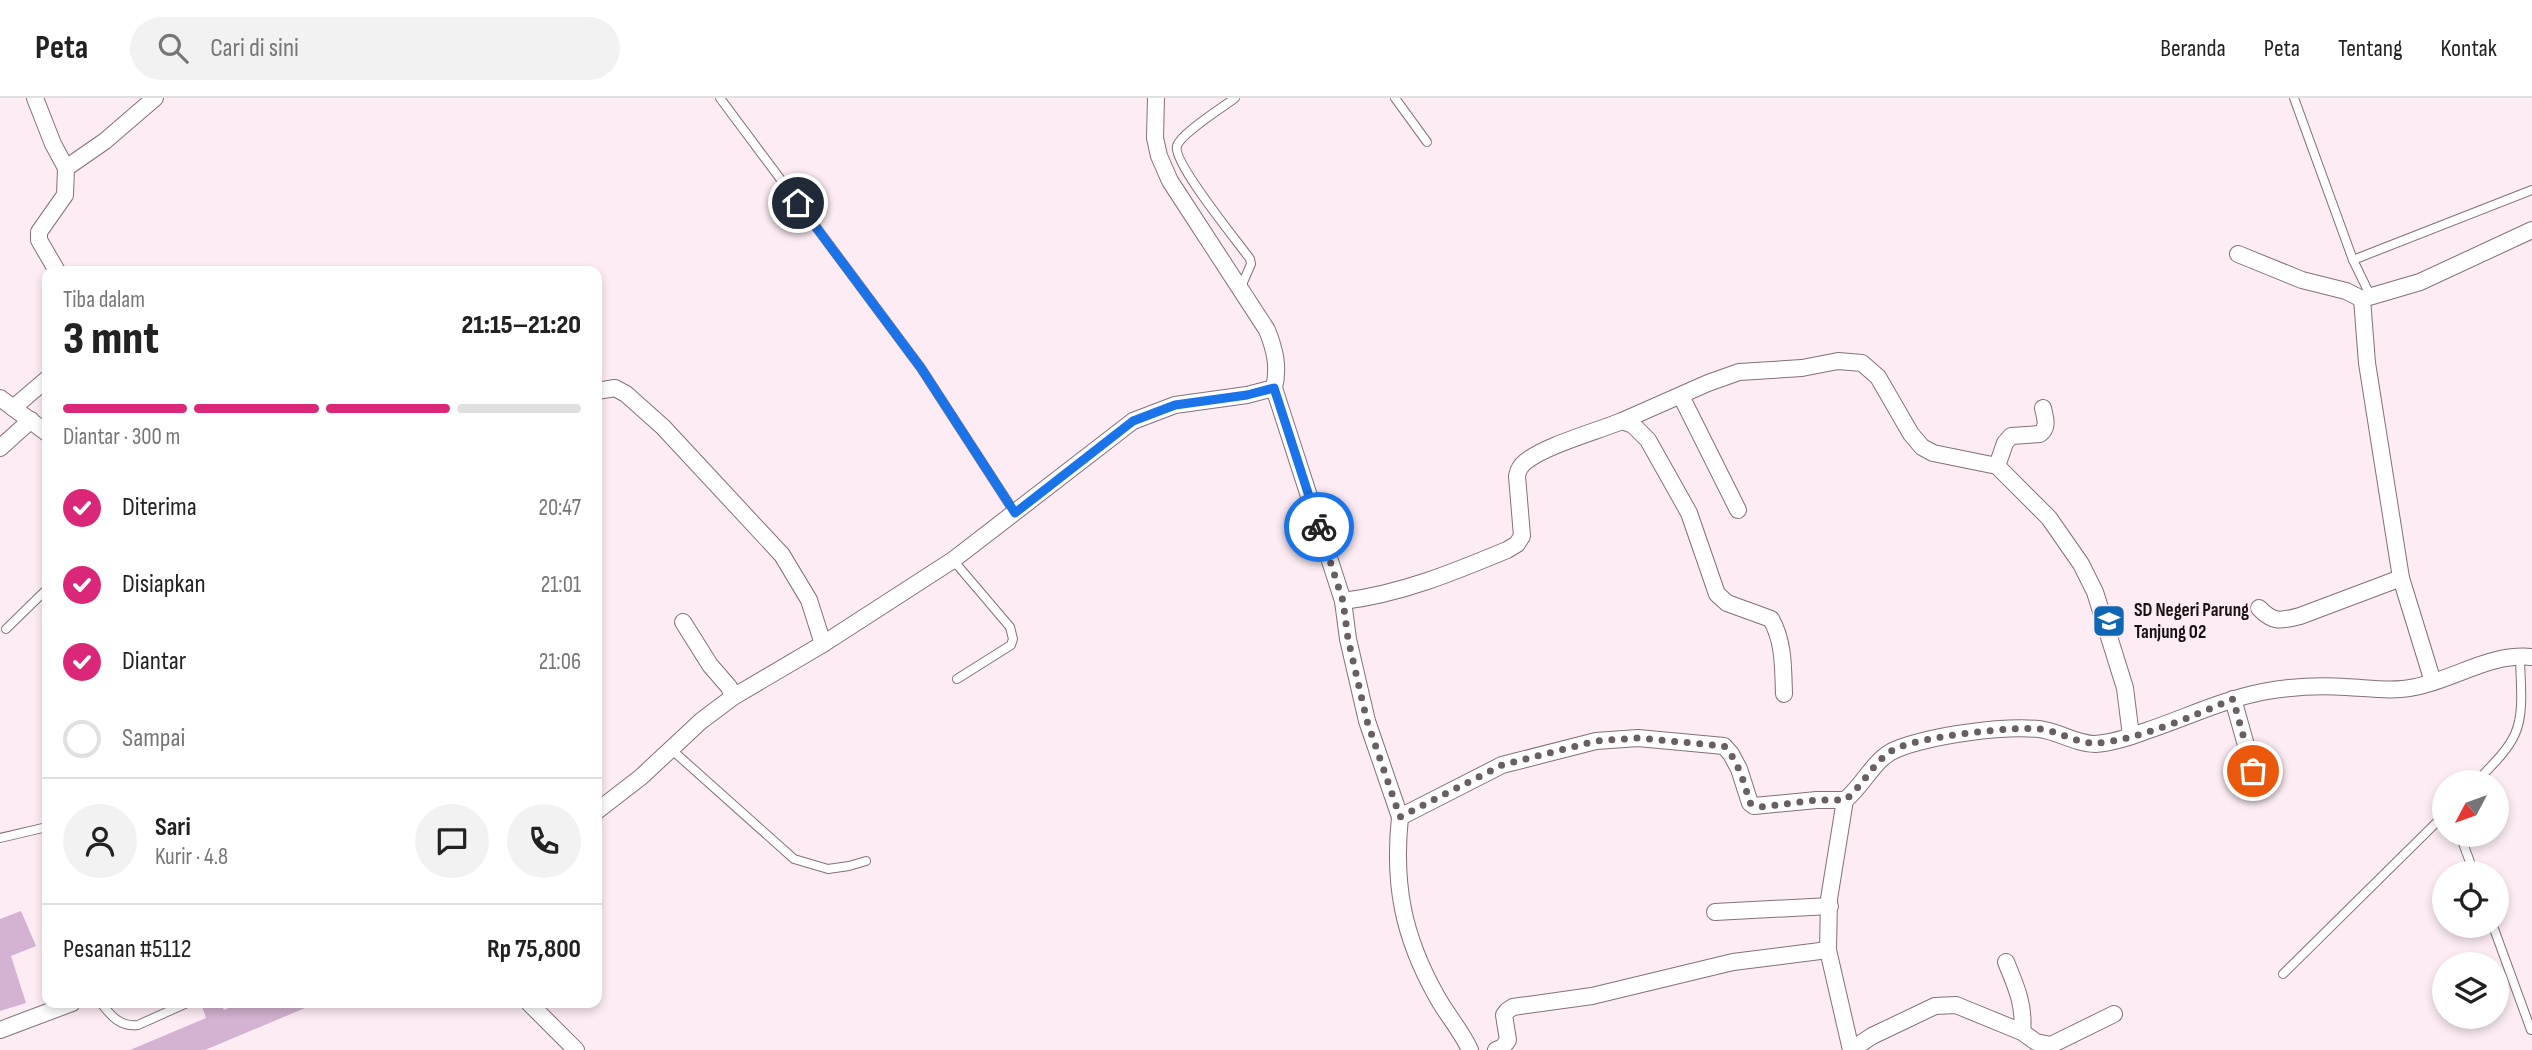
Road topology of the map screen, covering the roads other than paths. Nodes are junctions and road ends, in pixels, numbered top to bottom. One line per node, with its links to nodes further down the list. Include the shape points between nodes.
1 (35, 98): 9 (street)
2 (155, 98): 9 (street)
3 (720, 98): 29 (lane, via 921,368)
4 (1156, 98): 15 (street, via 1155,138 1165,169)
5 (1235, 98): 15 (lane, via 1185,136 1176,153 1250,259)
6 (1395, 98): 8 (lane)
7 (2294, 98): 13 (lane)
8 (1427, 142)
9 (66, 167): 14 (street, via 65,195 39,232)
10 (2532, 190): 13 (lane)
11 (2532, 230): 16 (street, via 2420,282)
12 (2238, 254): 16 (street, via 2302,280)
13 (2353, 260): 16 (lane)
14 (54, 266)
15 (1240, 290): 18 (street, via 1267,330 1276,353)
16 (2366, 298): 31 (street, via 2367,363)
17 (42, 382): 21 (street)
18 (1274, 388): 29 (street, via 1175,405 1133,421); 33 (street)
19 (602, 390): 37 (street, via 615,388 626,394 663,427 782,555 809,600)
20 (1681, 396): 24 (street); 27 (street, via 1739,372 1838,361 1862,363 1878,377 1922,447); 28 (street)
21 (6, 403): 23 (street)
22 (2043, 408): 27 (street, via 2043,431 2011,436)
23 (30, 420): 25 (street); 26 (street)
24 (1622, 421): 33 (street, via 1552,448 1519,468 1522,536 1517,544 1429,582); 41 (street, via 1648,440 1689,513 1717,594 1727,603 1771,619 1782,646)
25 (42, 429)
26 (0, 448)
27 (1997, 466): 44 (street, via 2049,518 2095,592 2125,688)
28 (1738, 510)
29 (1015, 513): 30 (street)
30 (953, 560): 37 (street); 39 (lane, via 1010,627 1013,639 1011,645)
31 (2401, 578): 34 (street, via 2300,617 2268,617); 40 (street)
32 (42, 594): 36 (lane)
33 (1343, 601): 50 (street, via 1367,721)
34 (2259, 608)
35 (683, 622): 42 (street)
36 (6, 629)
37 (823, 644): 42 (street)
38 (2526, 657): 40 (street, via 2490,661); 46 (lane, via 2516,733)
39 (957, 679)
40 (2433, 682): 43 (street, via 2399,690 2285,689)
41 (1784, 694)
42 (733, 697): 45 (street)
43 (2233, 699): 44 (street); 47 (street)
44 (2132, 736): 48 (street, via 2092,744 2041,729 2011,729 1914,744 1894,750 1880,761)
45 (672, 750): 49 (street); 54 (lane, via 794,859 828,869)
46 (2486, 770)
47 (2253, 771)
48 (1845, 800): 50 (street, via 1754,806 1724,746 1638,738 1596,741 1502,765); 55 (street)
49 (602, 807)
50 (1400, 817): 70 (street, via 1398,890 1406,929 1435,993)
51 (2432, 827): 60 (lane)
52 (42, 828): 53 (lane)
53 (0, 838)
54 (866, 861)
55 (1830, 906): 56 (street); 58 (street)
56 (1715, 912)
57 (2497, 938): 66 (lane)
58 (1828, 950): 71 (street, via 1733,962 1592,996 1514,1007 1504,1015 1507,1040); 72 (street)
59 (2006, 962): 68 (street, via 2019,992)
60 (2283, 974)
61 (58, 1008): 67 (street)
62 (105, 1008): 63 (lane, via 130,1026)
63 (176, 1008)
64 (534, 1008): 69 (street)
65 (2114, 1014): 68 (street, via 2050,1045)
66 (2531, 1030)
67 (0, 1031)
68 (2022, 1032): 72 (street, via 1956,1005 1935,1006)
69 (576, 1050)
70 (1470, 1050)
71 (1496, 1050)
72 (1851, 1050)

